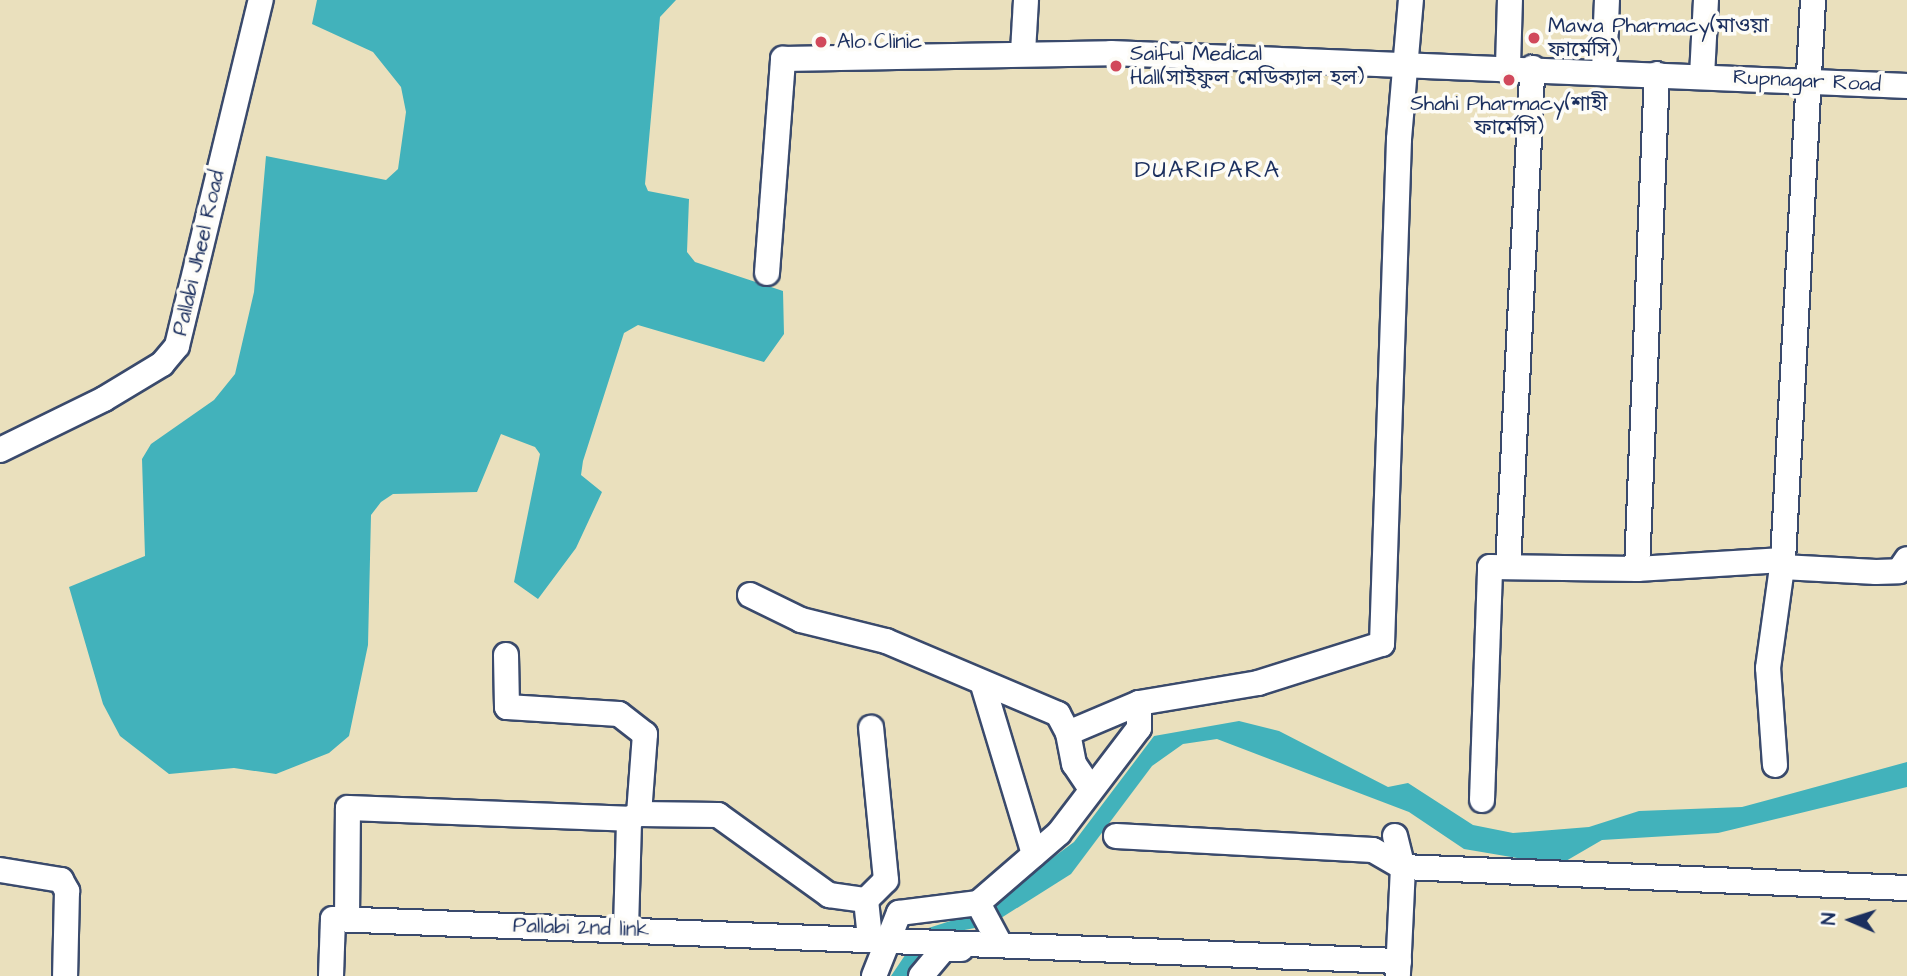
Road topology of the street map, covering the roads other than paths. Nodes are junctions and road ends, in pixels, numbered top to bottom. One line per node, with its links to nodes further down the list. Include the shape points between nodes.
1 (261, 0): 17 (street, Pallabi Jheel Road, via 177,346 162,364 104,399)
2 (1026, 0): 8 (street)
3 (1411, 0): 9 (street)
4 (1510, 0): 10 (street)
5 (1607, 0): 11 (street)
6 (1706, 0): 13 (street)
7 (1813, 0): 14 (street)
8 (1023, 52): 9 (street, Rupnagar Road); 16 (street, Rupnagar Road, via 783,59)
9 (1409, 62): 10 (street, Rupnagar Road); 25 (street, via 1399,139 1381,644 1258,683)
10 (1520, 67): 11 (street, Rupnagar Road); 20 (street)
11 (1604, 71): 12 (street, Rupnagar Road)
12 (1657, 74): 13 (street, Rupnagar Road); 21 (street)
13 (1702, 76): 14 (street, Rupnagar Road)
14 (1810, 81): 15 (street, Rupnagar Road); 19 (street)
15 (1907, 86)
16 (767, 273)
17 (0, 450)
18 (1907, 559): 19 (street, via 1899,570 1876,572)
19 (1783, 564): 21 (street); 28 (street, via 1768,668)
20 (1508, 568): 21 (street); 30 (street, via 1490,567)
21 (1637, 569)
22 (750, 595): 24 (street, via 800,620 886,641)
23 (506, 655): 31 (street, via 507,707 619,714 645,734)
24 (983, 685): 27 (street, via 1058,714); 34 (street)
25 (1139, 703): 27 (street); 29 (street, via 1139,728)
26 (871, 728): 38 (street, via 886,880)
27 (1068, 733): 29 (street, via 1074,764)
28 (1775, 765)
29 (1091, 789): 34 (street)
30 (1482, 800)
31 (634, 816): 38 (street, via 718,815 829,895); 40 (street, via 348,808); 41 (street)
32 (1116, 836): 35 (street, via 1373,850)
33 (1395, 836): 35 (street)
34 (1034, 854): 39 (street)
35 (1403, 867): 37 (street); 44 (street)
36 (0, 870): 45 (street, via 61,880 67,891)
37 (1907, 887)
38 (866, 900): 42 (street)
39 (979, 904): 42 (street, via 912,908 893,919); 43 (street)
40 (347, 919): 41 (street, Pallabi 2nd link); 46 (street, via 333,919)
41 (626, 929): 42 (street, Pallabi 2nd link)
42 (881, 940): 43 (street, Pallabi 2nd link); 47 (street)
43 (989, 941): 44 (street); 48 (street, via 944,949)
44 (1398, 969)
45 (65, 976)
46 (331, 976)
47 (874, 976)
48 (921, 976)

